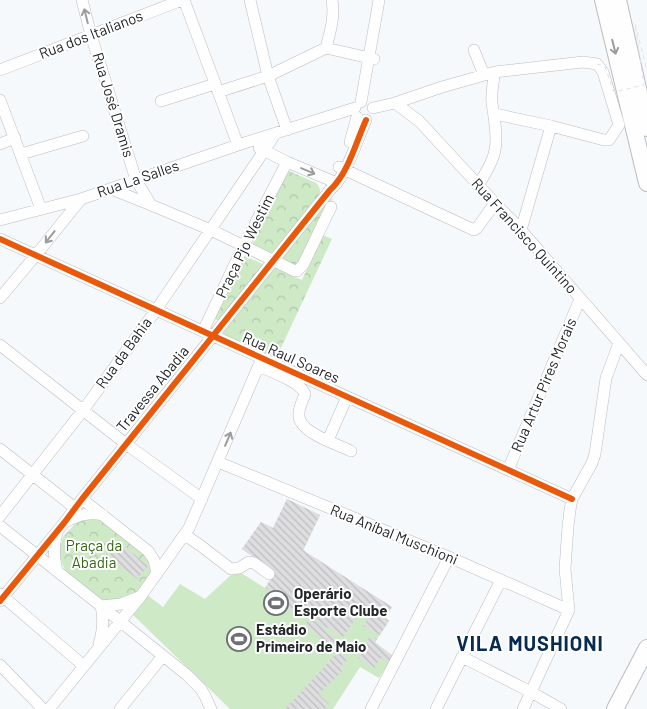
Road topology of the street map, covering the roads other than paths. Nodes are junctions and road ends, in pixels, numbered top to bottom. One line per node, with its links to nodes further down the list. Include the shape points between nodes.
1 (82, 0): 9 (street, Rua José Dramis, one-way to 1)
2 (183, 0): 9 (street, Rua dos Italianos); 16 (street)
3 (250, 0): 15 (street)
4 (332, 0): 10 (street, via 334,10)
5 (379, 0): 12 (street)
6 (385, 0): 12 (street)
7 (603, 0): 35 (highway, one-way to 35)
8 (619, 2): 23 (highway)
9 (91, 35): 13 (street, Rua dos Italianos); 34 (street, Rua José Dramis)
10 (326, 48): 12 (street); 15 (street)
11 (474, 50): 14 (street)
12 (371, 58): 20 (street, Travessa Abadia)
13 (0, 70)
14 (489, 74): 19 (street, Rua La Salles); 21 (street); 22 (street, Rua La Salles, via 583,62 597,64 603,72 619,125 609,140)
15 (268, 76): 16 (street); 24 (street)
16 (216, 88): 18 (street); 29 (street)
17 (0, 100): 27 (street)
18 (161, 100)
19 (395, 103): 20 (street, Rua La Salles); 37 (street, Rua Francisco Quintino, via 419,122)
20 (363, 109): 24 (street, Rua La Salles); 33 (street, Travessa Abadia)
21 (495, 114): 22 (street); 37 (street, via 496,150)
22 (552, 126): 46 (street)
23 (647, 128)
24 (287, 130): 25 (street, Rua La Salles)
25 (275, 134): 29 (street, Rua La Salles); 30 (street, Rua da Bahia)
26 (83, 136): 31 (street)
27 (14, 138): 28 (street); 31 (street)
28 (0, 144)
29 (243, 144): 30 (street); 34 (street, Rua La Salles)
30 (264, 151): 32 (street); 45 (street, Rua da Bahia)
31 (21, 154): 43 (street)
32 (287, 162): 36 (street, one-way to 36); 48 (street, Praça Pjo Westim)
33 (342, 168): 36 (street, Travessa Abadia); 40 (street, via 474,230)
34 (136, 180): 38 (street, Rua La Salles); 41 (street, Rua José Dramis)
35 (647, 184)
36 (333, 185): 50 (street, Travessa Abadia)
37 (478, 186): 40 (street, Rua Francisco Quintino)
38 (111, 189): 39 (street, Rua La Salles); 41 (street)
39 (81, 199): 43 (street, Rua La Salles); 49 (street, one-way to 49)
40 (494, 203): 46 (street, Rua Francisco Quintino)
41 (151, 206): 45 (street)
42 (331, 207): 50 (street, via 299,270)
43 (41, 209): 44 (street, Rua La Salles)
44 (0, 220)
45 (211, 230): 48 (street); 53 (street, Rua da Bahia)
46 (521, 230): 52 (street, Rua Francisco Quintino)
47 (0, 239): 49 (street, Rua Raul Soares)
48 (243, 247): 50 (street); 54 (street, Praça Pjo Westim)
49 (36, 255): 51 (street); 53 (street, Rua Raul Soares)
50 (273, 260): 54 (street, Travessa Abadia)
51 (0, 298)
52 (580, 300): 55 (street, Rua Francisco Quintino); 67 (street, Rua Artur Pires Morais)
53 (156, 310): 54 (street, Rua Raul Soares); 60 (street, Rua da Bahia)
54 (208, 333): 57 (street, Rua Raul Soares); 62 (street, Travessa Abadia)
55 (619, 343): 58 (street, Rua Francisco Quintino); 70 (street, via 606,378 595,454)
56 (0, 345): 60 (street)
57 (260, 362): 59 (street, Rua Raul Soares); 61 (street, via 304,390 299,420 316,436); 66 (street, one-way to 57)
58 (647, 375)
59 (347, 397): 61 (street); 67 (street, Rua Raul Soares)
60 (84, 409): 62 (street); 68 (street, Rua da Bahia)
61 (328, 440): 64 (street)
62 (126, 444): 69 (street); 71 (street, Travessa Abadia)
63 (0, 449): 68 (street)
64 (351, 451)
65 (0, 458): 68 (street)
66 (218, 462): 69 (street); 77 (street, Rua Aníbal Muschioni)
67 (508, 470): 70 (street, Rua Raul Soares)
68 (30, 477): 71 (street); 73 (street, Rua da Bahia)
69 (202, 499): 75 (street)
70 (572, 499): 85 (street, via 565,555)
71 (70, 515): 72 (street); 72 (street); 76 (street, Travessa Abadia); 78 (street, via 54,543)
72 (103, 515): 79 (street, via 148,551)
73 (0, 516)
74 (0, 526): 76 (street)
75 (185, 535): 79 (street); 80 (street, via 231,569 250,562)
76 (37, 555): 78 (street); 83 (street, Travessa Abadia)
77 (449, 557): 81 (street, Rua Aníbal Muschioni); 98 (street)
78 (57, 571): 84 (street)
79 (157, 574): 82 (street)
80 (269, 574)
81 (501, 580): 85 (street, Rua Aníbal Muschioni); 90 (street)
82 (141, 596): 84 (street, via 121,604); 86 (street)
83 (1, 597): 92 (street)
84 (101, 606): 86 (street); 88 (street, via 103,626)
85 (569, 610): 93 (street)
86 (120, 621): 88 (street); 89 (street)
87 (647, 648): 102 (highway)
88 (97, 650): 92 (street)
89 (163, 656): 96 (street); 97 (street, via 201,689)
90 (462, 657): 93 (street); 99 (street)
91 (0, 665): 94 (street)
92 (84, 666): 95 (street)
93 (531, 692): 100 (street); 101 (street)
94 (43, 709)
95 (49, 709)
96 (120, 709)
97 (210, 709)
98 (371, 709)
99 (436, 709)
100 (523, 709)
101 (561, 709)
102 (615, 709)

